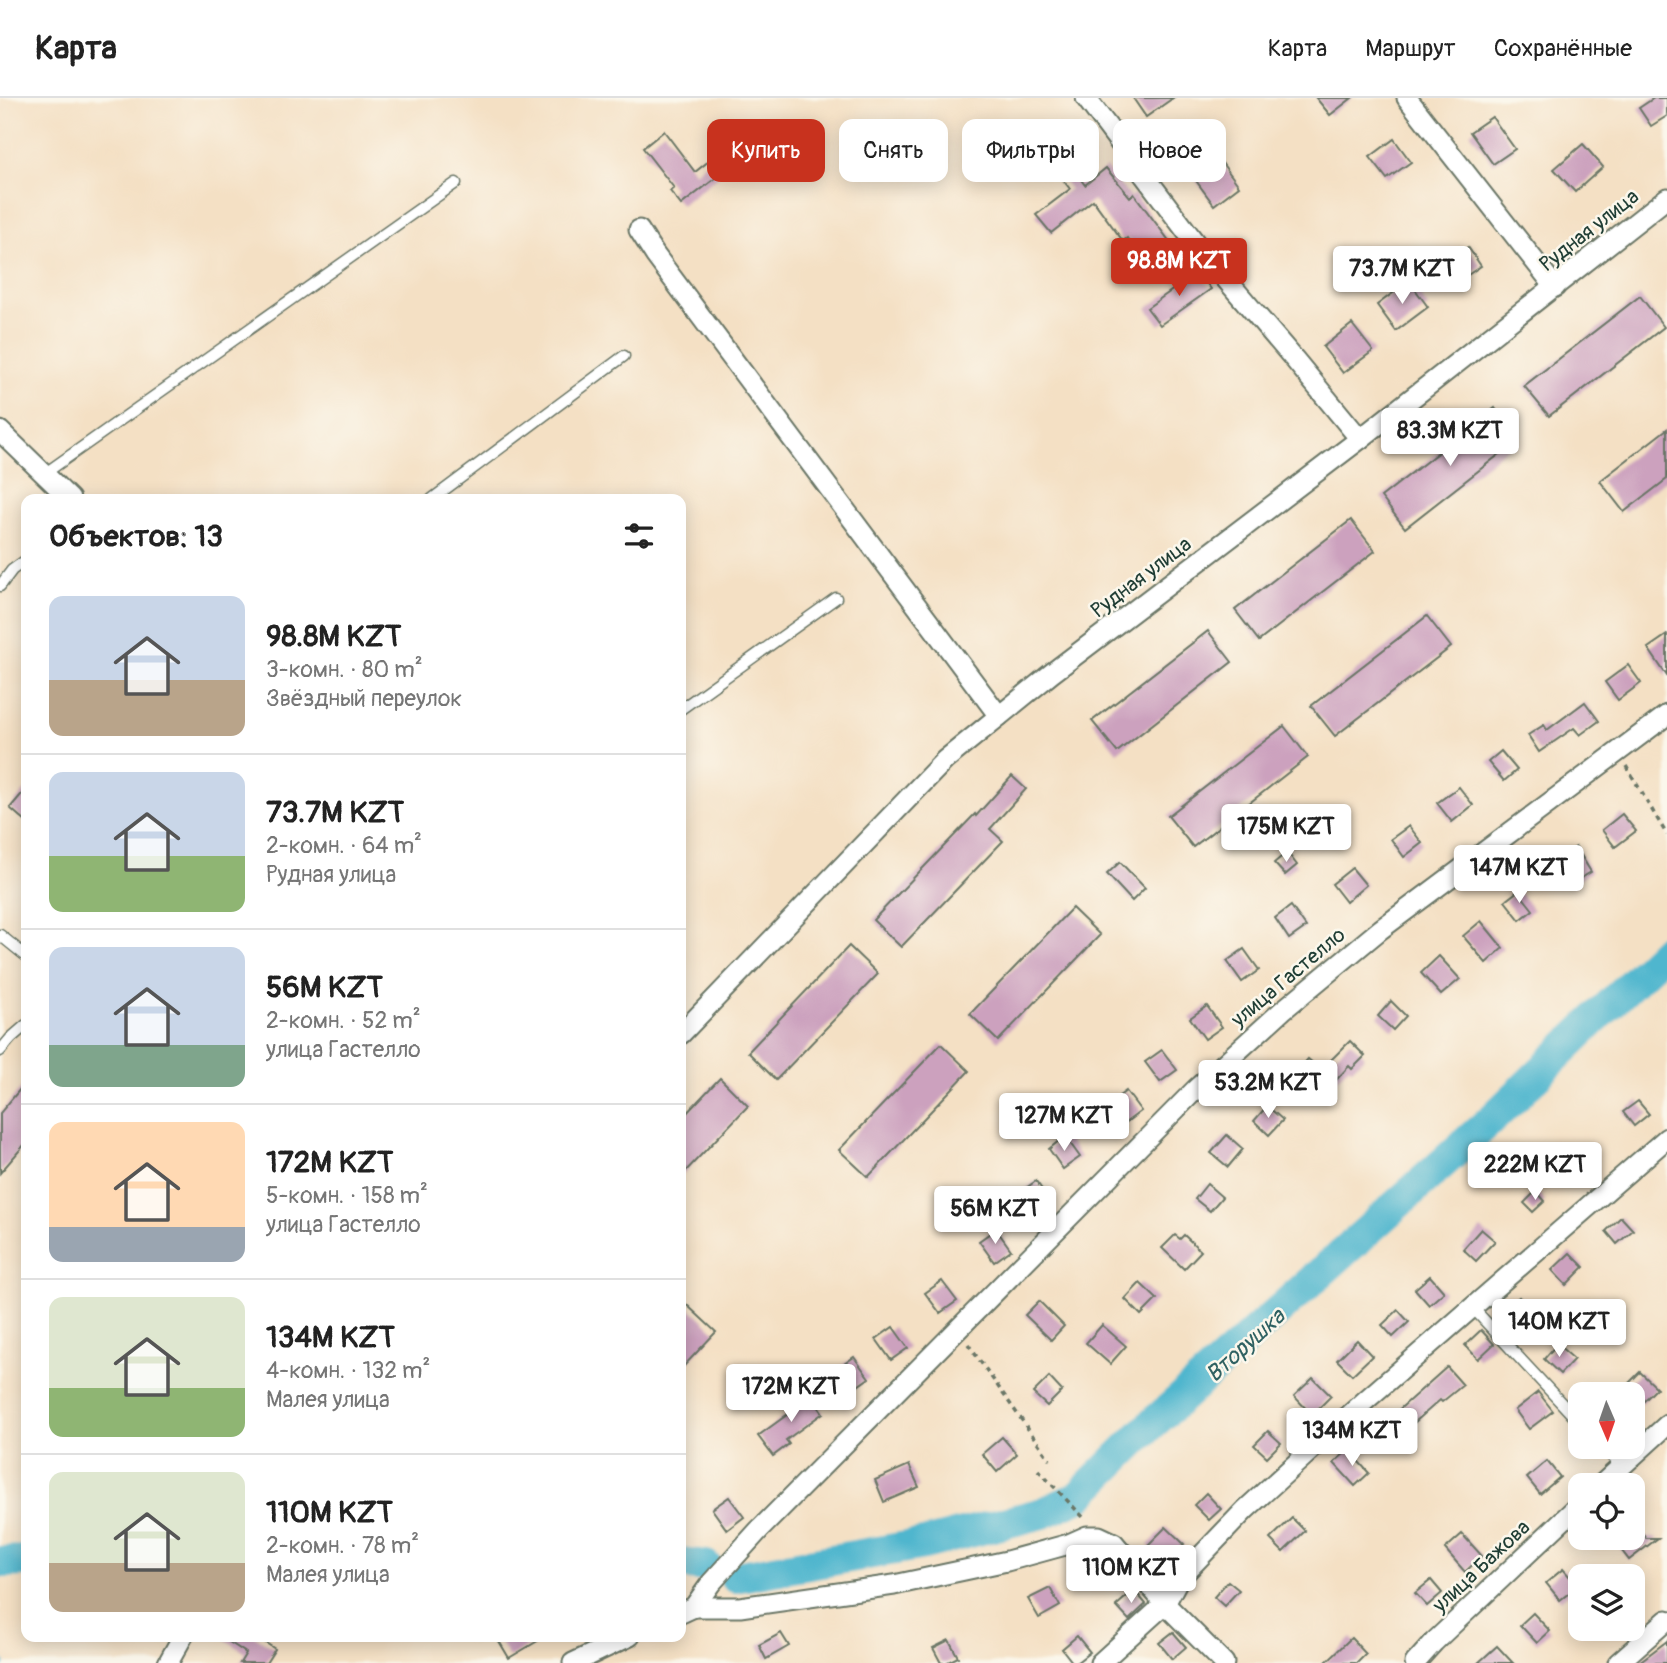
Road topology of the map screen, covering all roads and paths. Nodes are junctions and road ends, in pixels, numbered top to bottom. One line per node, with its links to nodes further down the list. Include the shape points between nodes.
1 (1086, 98): 9 (street, via 1196,244)
2 (1407, 98): 6 (street)
3 (456, 183): 10 (lane)
4 (1667, 198): 6 (street, Рудная улица)
5 (639, 230): 18 (street)
6 (1555, 287): 9 (street, Рудная улица)
7 (624, 356): 12 (lane)
8 (0, 431): 10 (street)
9 (1360, 439): 18 (street, Рудная улица)
10 (44, 474): 11 (street)
11 (65, 494)
12 (439, 494)
13 (21, 564): 14 (lane)
14 (0, 586)
15 (836, 598): 16 (lane)
16 (686, 705)
17 (1667, 715): 19 (street, улица Гастелло)
18 (999, 716): 23 (street, Рудная улица, via 945,760)
19 (1618, 752): 20 (path); 28 (street, улица Гастелло, via 1381,929 1283,1010 1196,1089)
20 (1667, 835)
21 (0, 935): 22 (lane)
22 (21, 952)
23 (686, 1029)
24 (21, 1030): 25 (lane)
25 (0, 1051)
26 (1667, 1138): 27 (street)
27 (1472, 1307): 29 (lane); 38 (street, via 1245,1510 1178,1580)
28 (958, 1329): 31 (path); 39 (street, улица Гастелло, via 759,1530)
29 (1568, 1410)
30 (1665, 1432): 33 (street)
31 (1050, 1460)
32 (1615, 1460): 33 (lane)
33 (1621, 1466): 35 (street)
34 (1038, 1470): 36 (path)
35 (1614, 1473)
36 (1079, 1510)
37 (1568, 1515): 47 (street, улица Бажова)
38 (1165, 1604): 39 (street, via 1114,1543 1087,1536 1007,1561 894,1585); 45 (street); 46 (street)
39 (687, 1610)
40 (1667, 1620): 48 (street)
41 (180, 1642): 43 (street)
42 (617, 1642): 44 (street)
43 (168, 1663)
44 (573, 1663)
45 (1100, 1663)
46 (1224, 1663)
47 (1415, 1663)
48 (1618, 1663)

